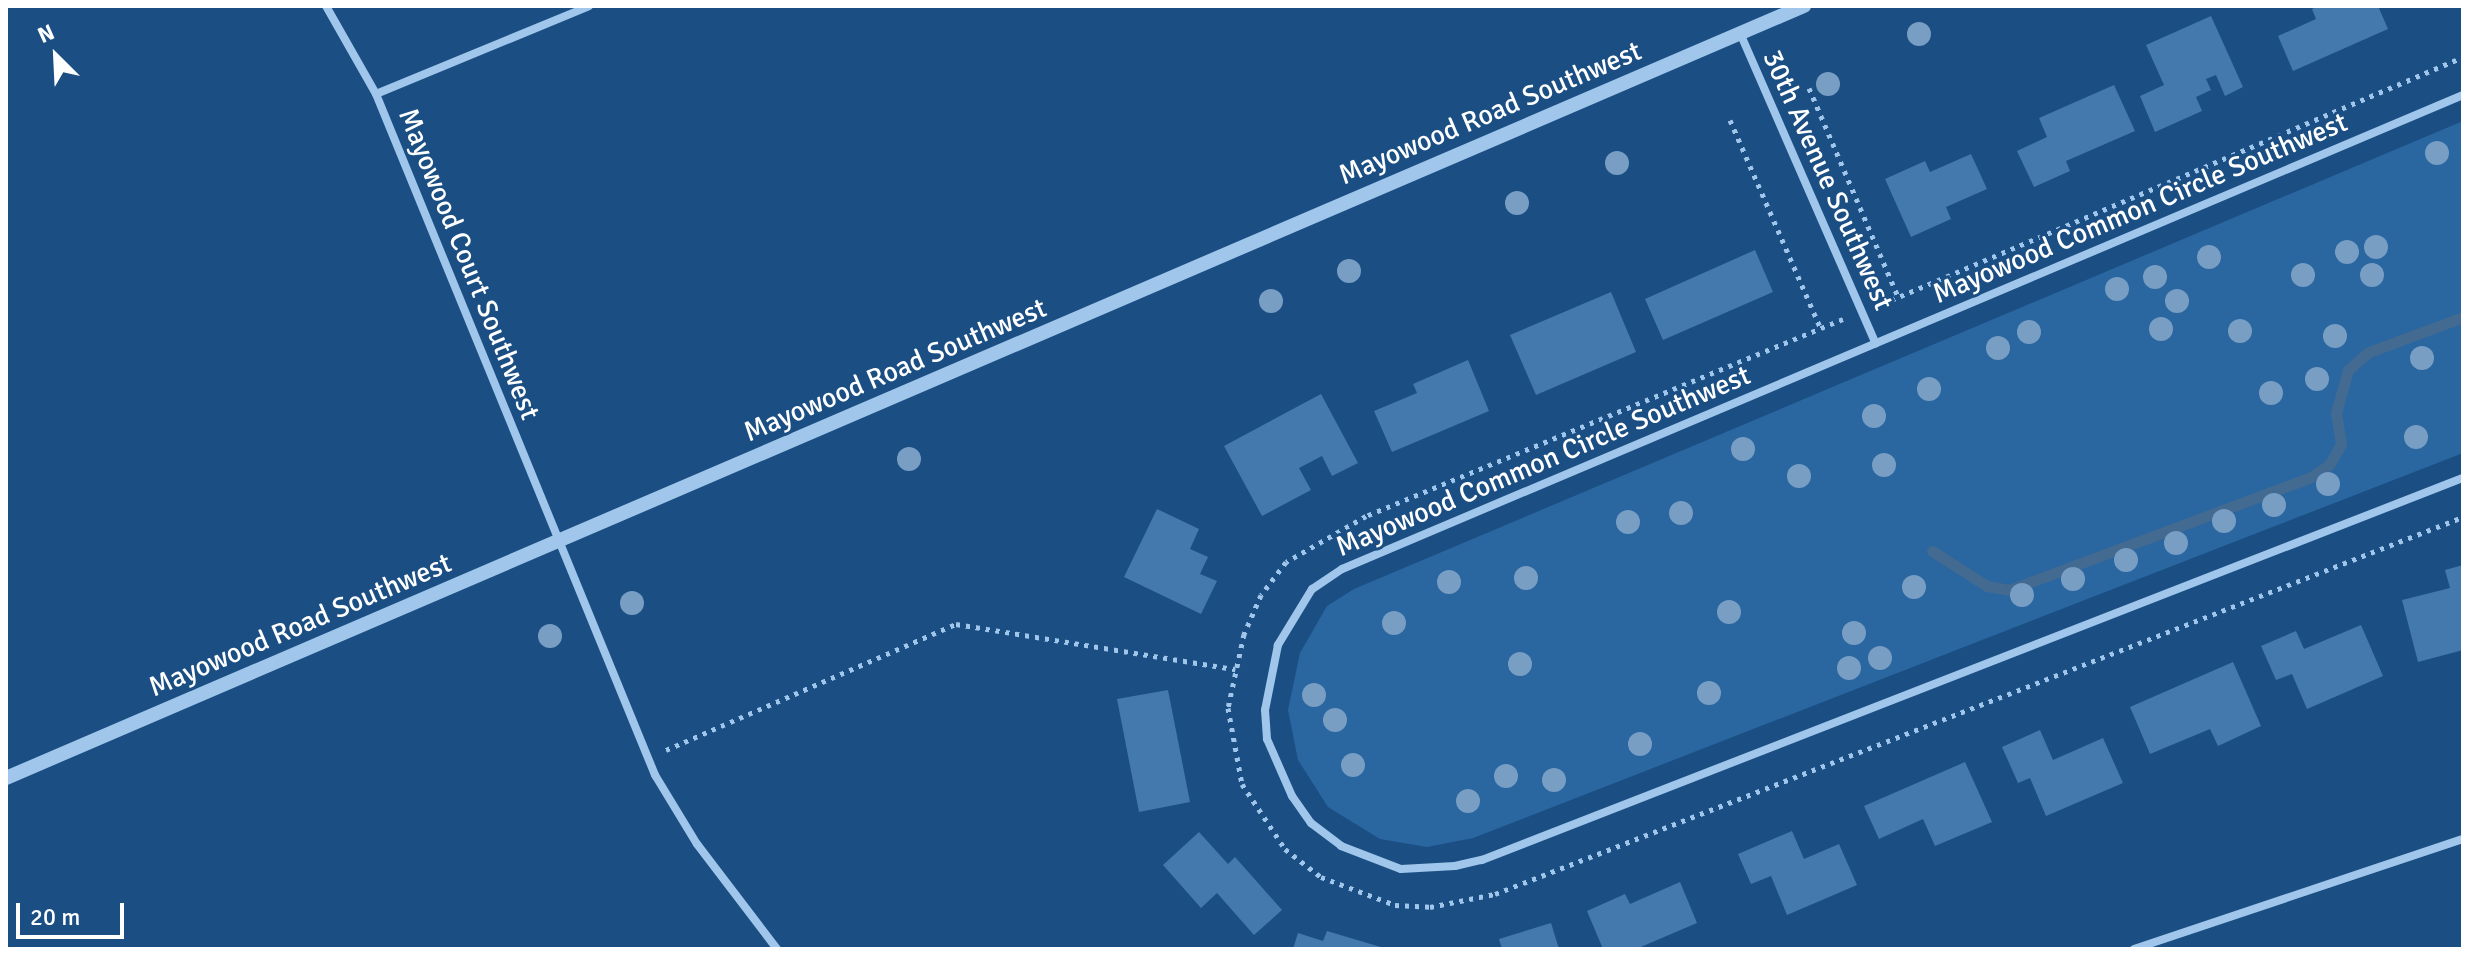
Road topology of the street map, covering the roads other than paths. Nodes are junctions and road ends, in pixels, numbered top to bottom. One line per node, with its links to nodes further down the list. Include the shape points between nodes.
1 (326, 6): 5 (street, Mayowood Court Southwest)
2 (589, 6): 5 (street)
3 (1804, 6): 4 (street, Mayowood Road Southwest)
4 (1740, 33): 7 (street, 30th Avenue Southwest); 9 (street, Mayowood Road Southwest)
5 (376, 94): 9 (street, Mayowood Court Southwest)
6 (2463, 95): 7 (street, Mayowood Common Circle Southwest)
7 (1876, 344): 8 (street, Mayowood Common Circle Southwest, via 1382,550 1312,589 1278,645 1265,710 1276,769 1311,823 1341,846 1401,869 1482,860)
8 (2463, 478)
9 (558, 545): 10 (street, Mayowood Road Southwest); 12 (street, Mayowood Court Southwest, via 648,758 697,844)
10 (6, 778)
11 (2463, 839): 13 (street)
12 (777, 949)
13 (2134, 949)

